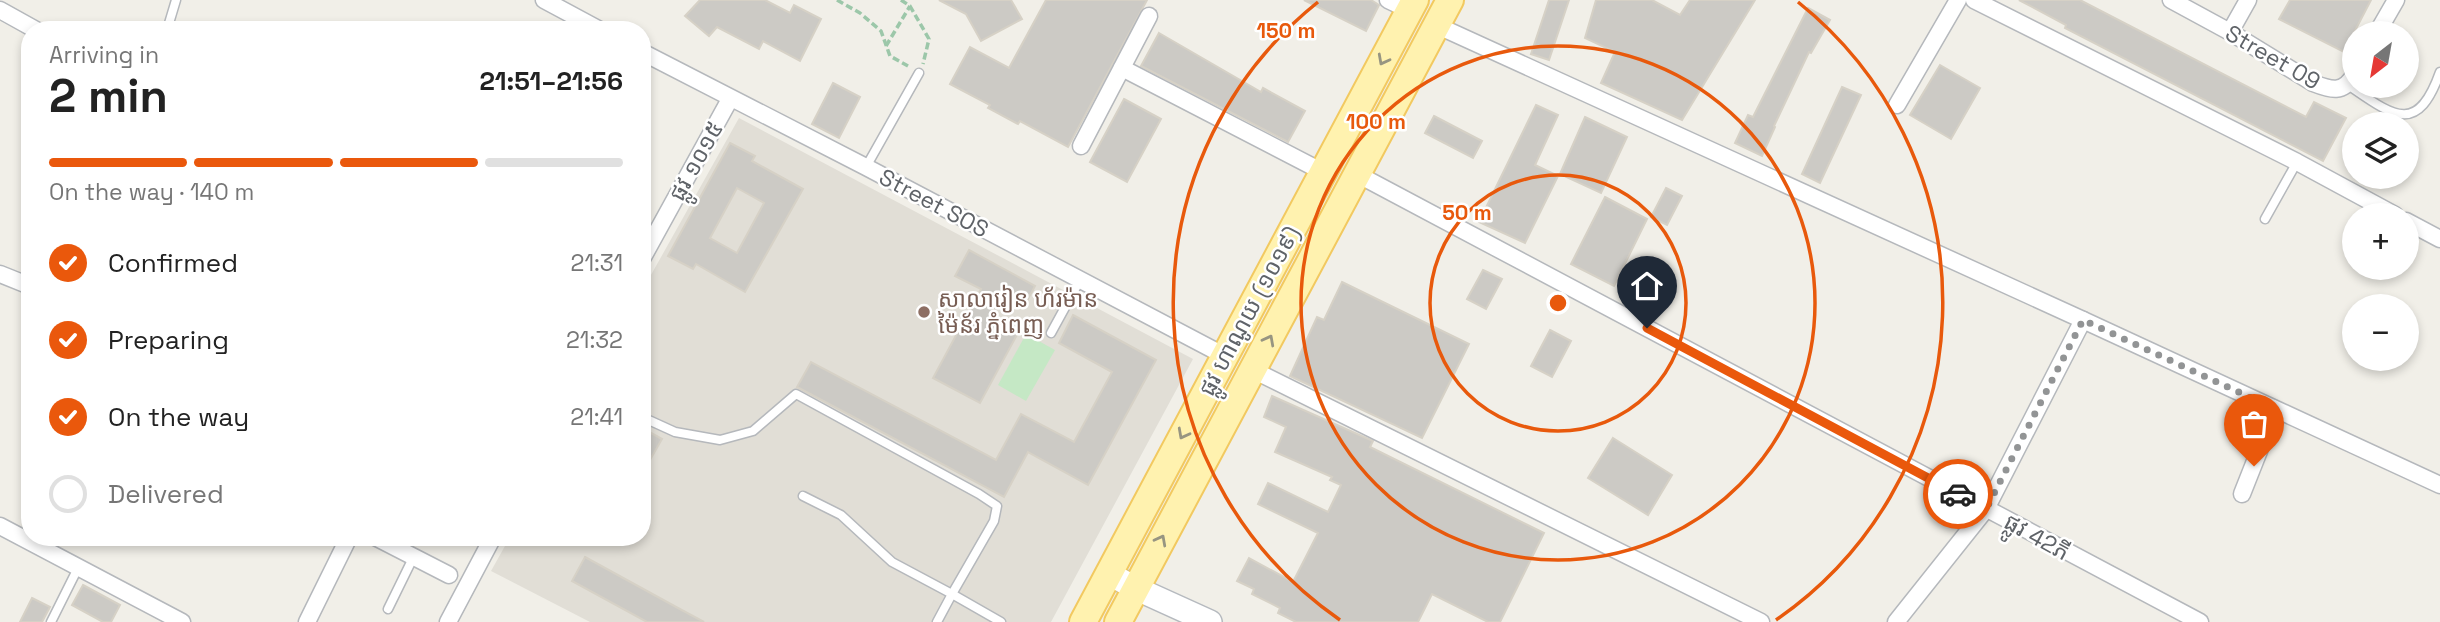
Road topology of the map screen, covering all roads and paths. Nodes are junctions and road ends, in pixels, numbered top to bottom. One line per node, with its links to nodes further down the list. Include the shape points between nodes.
1 (176, 0): 16 (lane)
2 (544, 0): 12 (street)
3 (837, 0): 22 (path, via 881,30)
4 (901, 0): 13 (path)
5 (1450, 0): 20 (main road, ផ្លូវ ហាណូយ (១០១៩))
6 (1958, 0): 30 (street)
7 (1974, 0): 32 (street)
8 (2171, 0): 21 (street, Street 09)
9 (2248, 0): 21 (street)
10 (2396, 0): 18 (street)
11 (1404, 4): 34 (main road, ផ្លូវ ហាណូយ (១០១៩), one-way to 34)
12 (566, 5): 17 (street)
13 (910, 6): 22 (path); 25 (path, via 929,39)
14 (0, 10): 19 (street)
15 (1149, 16): 24 (street)
16 (170, 21)
17 (588, 21)
18 (2384, 21)
19 (21, 22)
20 (1436, 25): 35 (main road, ផ្លូវ ហាណូយ (១០១៩)); 44 (street)
21 (2230, 32): 27 (street, Street 09, via 2313,83 2328,89)
22 (885, 46): 25 (path, via 890,56)
23 (651, 57): 29 (street, Street SOS)
24 (1122, 68): 31 (street); 34 (street)
25 (919, 72): 33 (lane)
26 (2440, 72): 28 (lane, via 2426,104 2414,112 2387,112)
27 (2342, 85)
28 (2368, 98)
29 (730, 99): 33 (street, Street SOS); 40 (street, ផ្លូវ ១០១៥)
30 (1897, 105)
31 (1082, 146)
32 (2297, 162): 36 (street); 37 (lane)
33 (866, 167): 42 (street, Street SOS)
34 (1323, 172): 46 (main road, ផ្លូវ ហាណូយ (១០១៩))
35 (1357, 174): 47 (main road, ផ្លូវ ហាណូយ (១០១៩), one-way to 35); 53 (street, ផ្លូវ 42ភី)
36 (2373, 203)
37 (2264, 219)
38 (2419, 228): 39 (street)
39 (2440, 239)
40 (651, 244)
41 (0, 274): 43 (street)
42 (1080, 280): 45 (lane); 46 (street, Street SOS)
43 (21, 282)
44 (2083, 320): 48 (street); 53 (street)
45 (1051, 333)
46 (1225, 356): 62 (main road, ផ្លូវ ហាណូយ (១០១៩), one-way to 62)
47 (1253, 370): 64 (main road, ផ្លូវ ហាណូយ (១០១៩), one-way to 47); 76 (street)
48 (2273, 408): 50 (street); 51 (street)
49 (651, 421): 65 (lane, via 674,432 720,440 752,432 796,394 979,494 997,506 994,521)
50 (2440, 485)
51 (2242, 494)
52 (803, 496): 65 (lane, via 841,515 892,562)
53 (1986, 509): 77 (street); 78 (street, ផ្លូវ 42ភី)
54 (0, 526): 55 (street)
55 (21, 537)
56 (40, 546): 61 (street)
57 (345, 546): 69 (street)
58 (392, 546): 60 (street)
59 (488, 546): 70 (street)
60 (414, 558): 63 (street); 66 (lane)
61 (79, 566): 67 (lane); 68 (street)
62 (1108, 573): 64 (street); 73 (main road, ផ្លូវ ហាណូយ (១០១៩))
63 (449, 575)
64 (1135, 588): 74 (main road, ផ្លូវ ហាណូយ (១០១៩)); 75 (street)
65 (952, 594): 71 (lane); 72 (lane)
66 (388, 609)
67 (51, 622)
68 (182, 622)
69 (307, 622)
70 (448, 622)
71 (937, 622)
72 (1001, 622)
73 (1083, 622)
74 (1118, 622)
75 (1210, 622)
76 (1761, 622)
77 (1896, 622)
78 (2200, 622)

